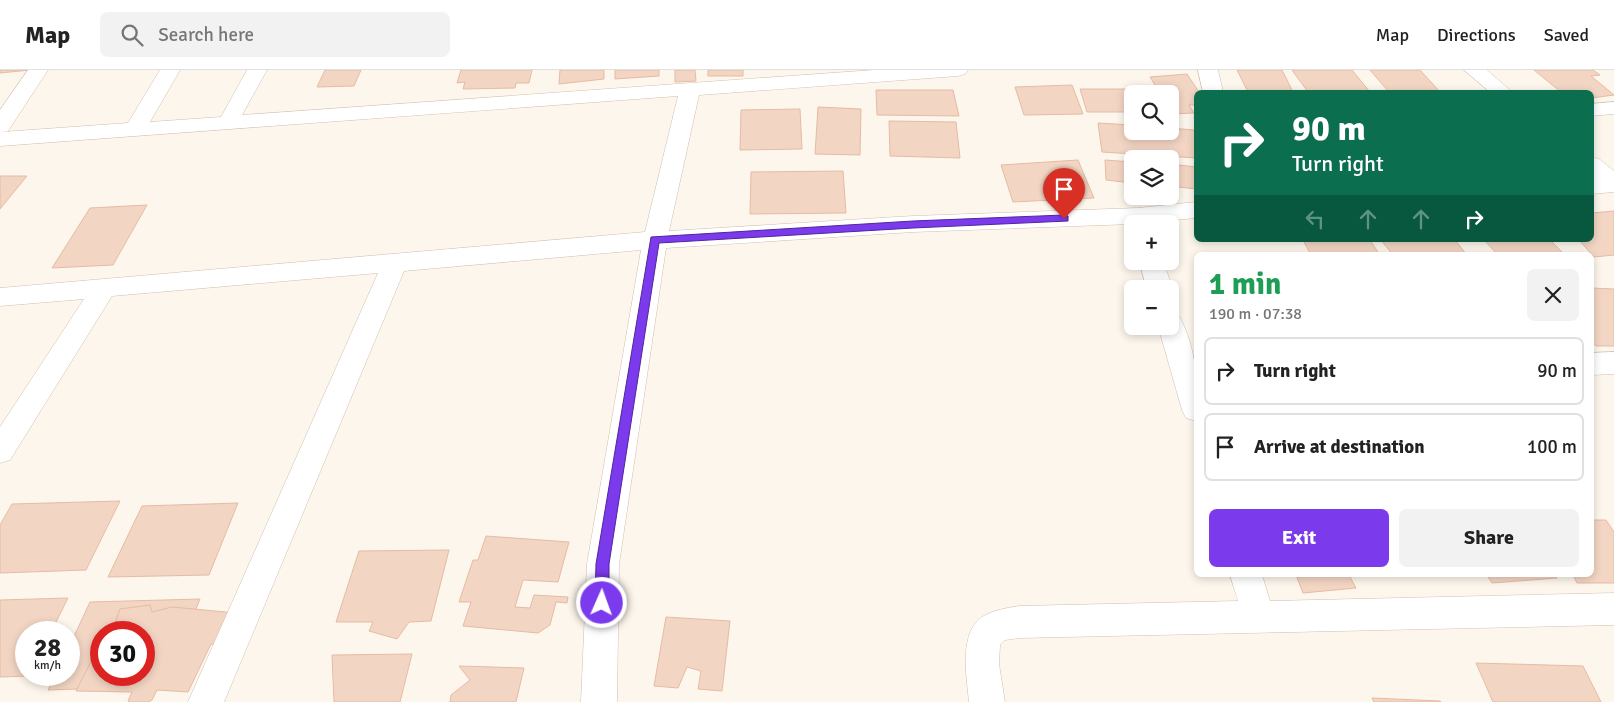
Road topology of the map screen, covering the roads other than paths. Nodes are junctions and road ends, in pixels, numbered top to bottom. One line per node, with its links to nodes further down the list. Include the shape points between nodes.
1 (38, 70): 14 (street)
2 (170, 70): 15 (street)
3 (257, 70): 13 (street)
4 (958, 70): 7 (street)
5 (1208, 70): 9 (street)
6 (1474, 70): 10 (street)
7 (874, 74): 8 (street)
8 (690, 89): 13 (street); 23 (street)
9 (1213, 90)
10 (1499, 90)
11 (1614, 108): 12 (street)
12 (1594, 110)
13 (228, 122): 15 (street)
14 (0, 126)
15 (135, 129): 16 (street)
16 (0, 139)
17 (1594, 166): 18 (street)
18 (1614, 183): 19 (street)
19 (1594, 186)
20 (1194, 210): 21 (street)
21 (1168, 215)
22 (1124, 220): 23 (street, via 913,224)
23 (655, 240): 24 (street); 37 (street, via 603,564)
24 (395, 263): 25 (street); 36 (street)
25 (104, 288): 26 (street); 32 (street)
26 (0, 297)
27 (1175, 335): 30 (street)
28 (1614, 363): 29 (street)
29 (1594, 364)
30 (1191, 378): 31 (street)
31 (1194, 397)
32 (0, 451)
33 (1247, 577): 35 (street)
34 (1614, 609): 35 (street)
35 (1259, 617): 38 (street, via 1018,622 1000,626 991,630 983,643)
36 (206, 702)
37 (599, 702)
38 (987, 702)

